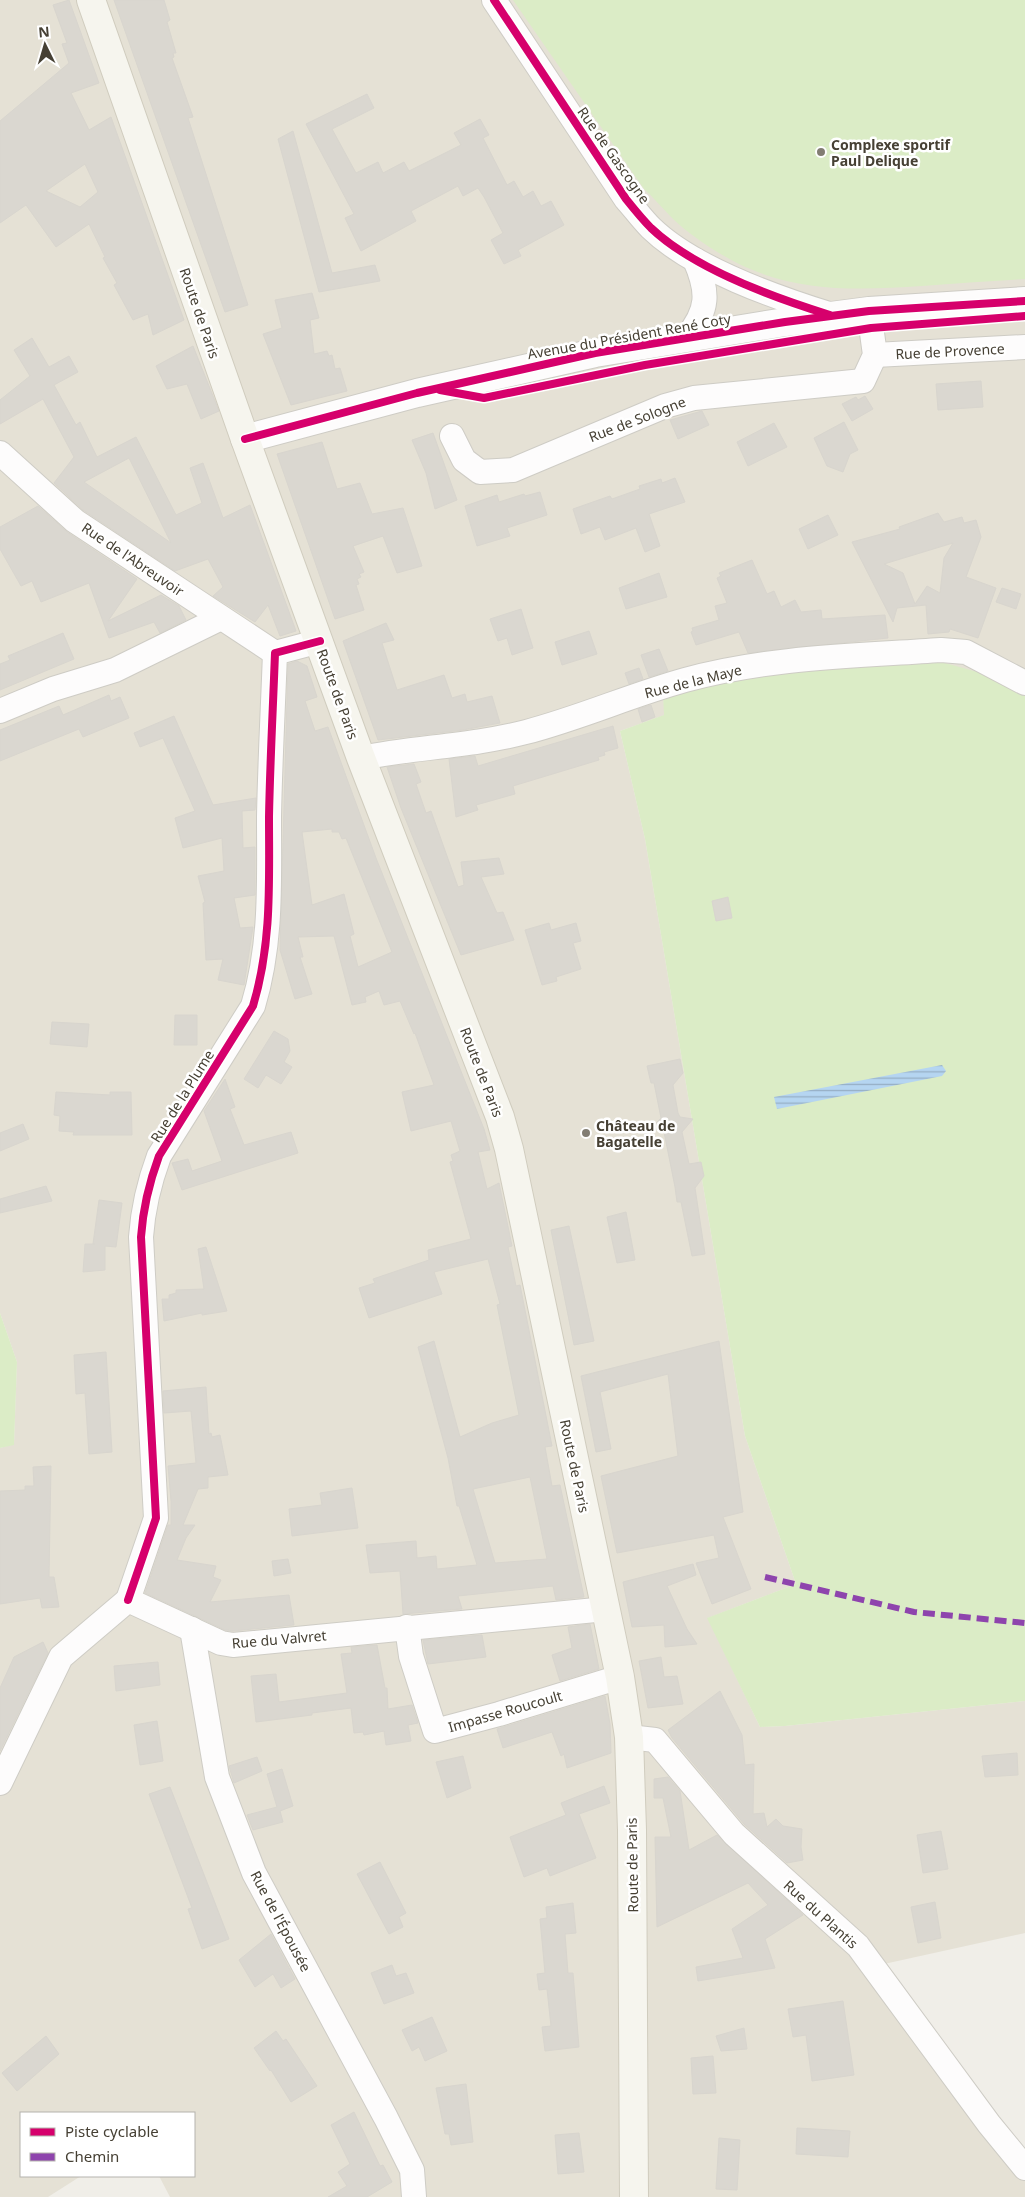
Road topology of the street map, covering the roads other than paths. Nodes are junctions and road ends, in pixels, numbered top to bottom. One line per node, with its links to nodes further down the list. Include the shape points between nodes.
1 (91, 0): 11 (main road, Route de Paris)
2 (494, 0): 3 (street, Rue de Gascogne, via 626,199 652,229)
3 (695, 260): 6 (street, Rue de Gascogne, via 776,297); 7 (street, via 704,280 706,302 699,322)
4 (1025, 301): 5 (street, Avenue du Président René Coty)
5 (869, 312): 6 (street, Avenue du Président René Coty); 9 (street)
6 (834, 316): 7 (street, Avenue du Président René Coty)
7 (686, 338): 11 (street, Avenue du Président René Coty, via 505,372)
8 (1025, 347): 9 (street, Rue de Provence)
9 (876, 355): 10 (street, Rue de Sologne, via 863,381 694,398 665,406 514,470 480,472 464,460)
10 (452, 436)
11 (245, 439): 14 (main road, Route de Paris)
12 (0, 453): 13 (street, Rue de l'Abreuvoir, via 75,521)
13 (221, 618): 15 (street, Rue de l'Abreuvoir); 17 (street, via 115,670 53,689)
14 (320, 641): 15 (street); 18 (main road, Route de Paris)
15 (275, 653): 19 (street, Rue de la Plume, via 268,936 260,982 253,1006 159,1156 143,1208 141,1237 156,1518)
16 (1025, 683): 18 (street, Rue de la Maye, via 966,652 789,661 686,680 526,732 467,744)
17 (0, 711)
18 (361, 758): 20 (main road, Route de Paris, via 500,1117)
19 (128, 1600): 22 (street, Rue du Valvret); 25 (street, via 62,1657)
20 (606, 1609): 21 (street, Rue du Valvret); 23 (main road, Route de Paris)
21 (407, 1627): 22 (street, Rue du Valvret, via 233,1645); 23 (street, Impasse Roucoult, via 411,1656 435,1731)
22 (192, 1629): 27 (street, Rue de l'Épousée, via 217,1777 254,1873 412,2170)
23 (620, 1677): 24 (main road, Route de Paris)
24 (629, 1737): 26 (street, Rue du Plantis, via 655,1740 734,1834 858,1946); 28 (main road, Route de Paris)
25 (0, 1783)
26 (1025, 2168)
27 (414, 2197)
28 (634, 2197)

